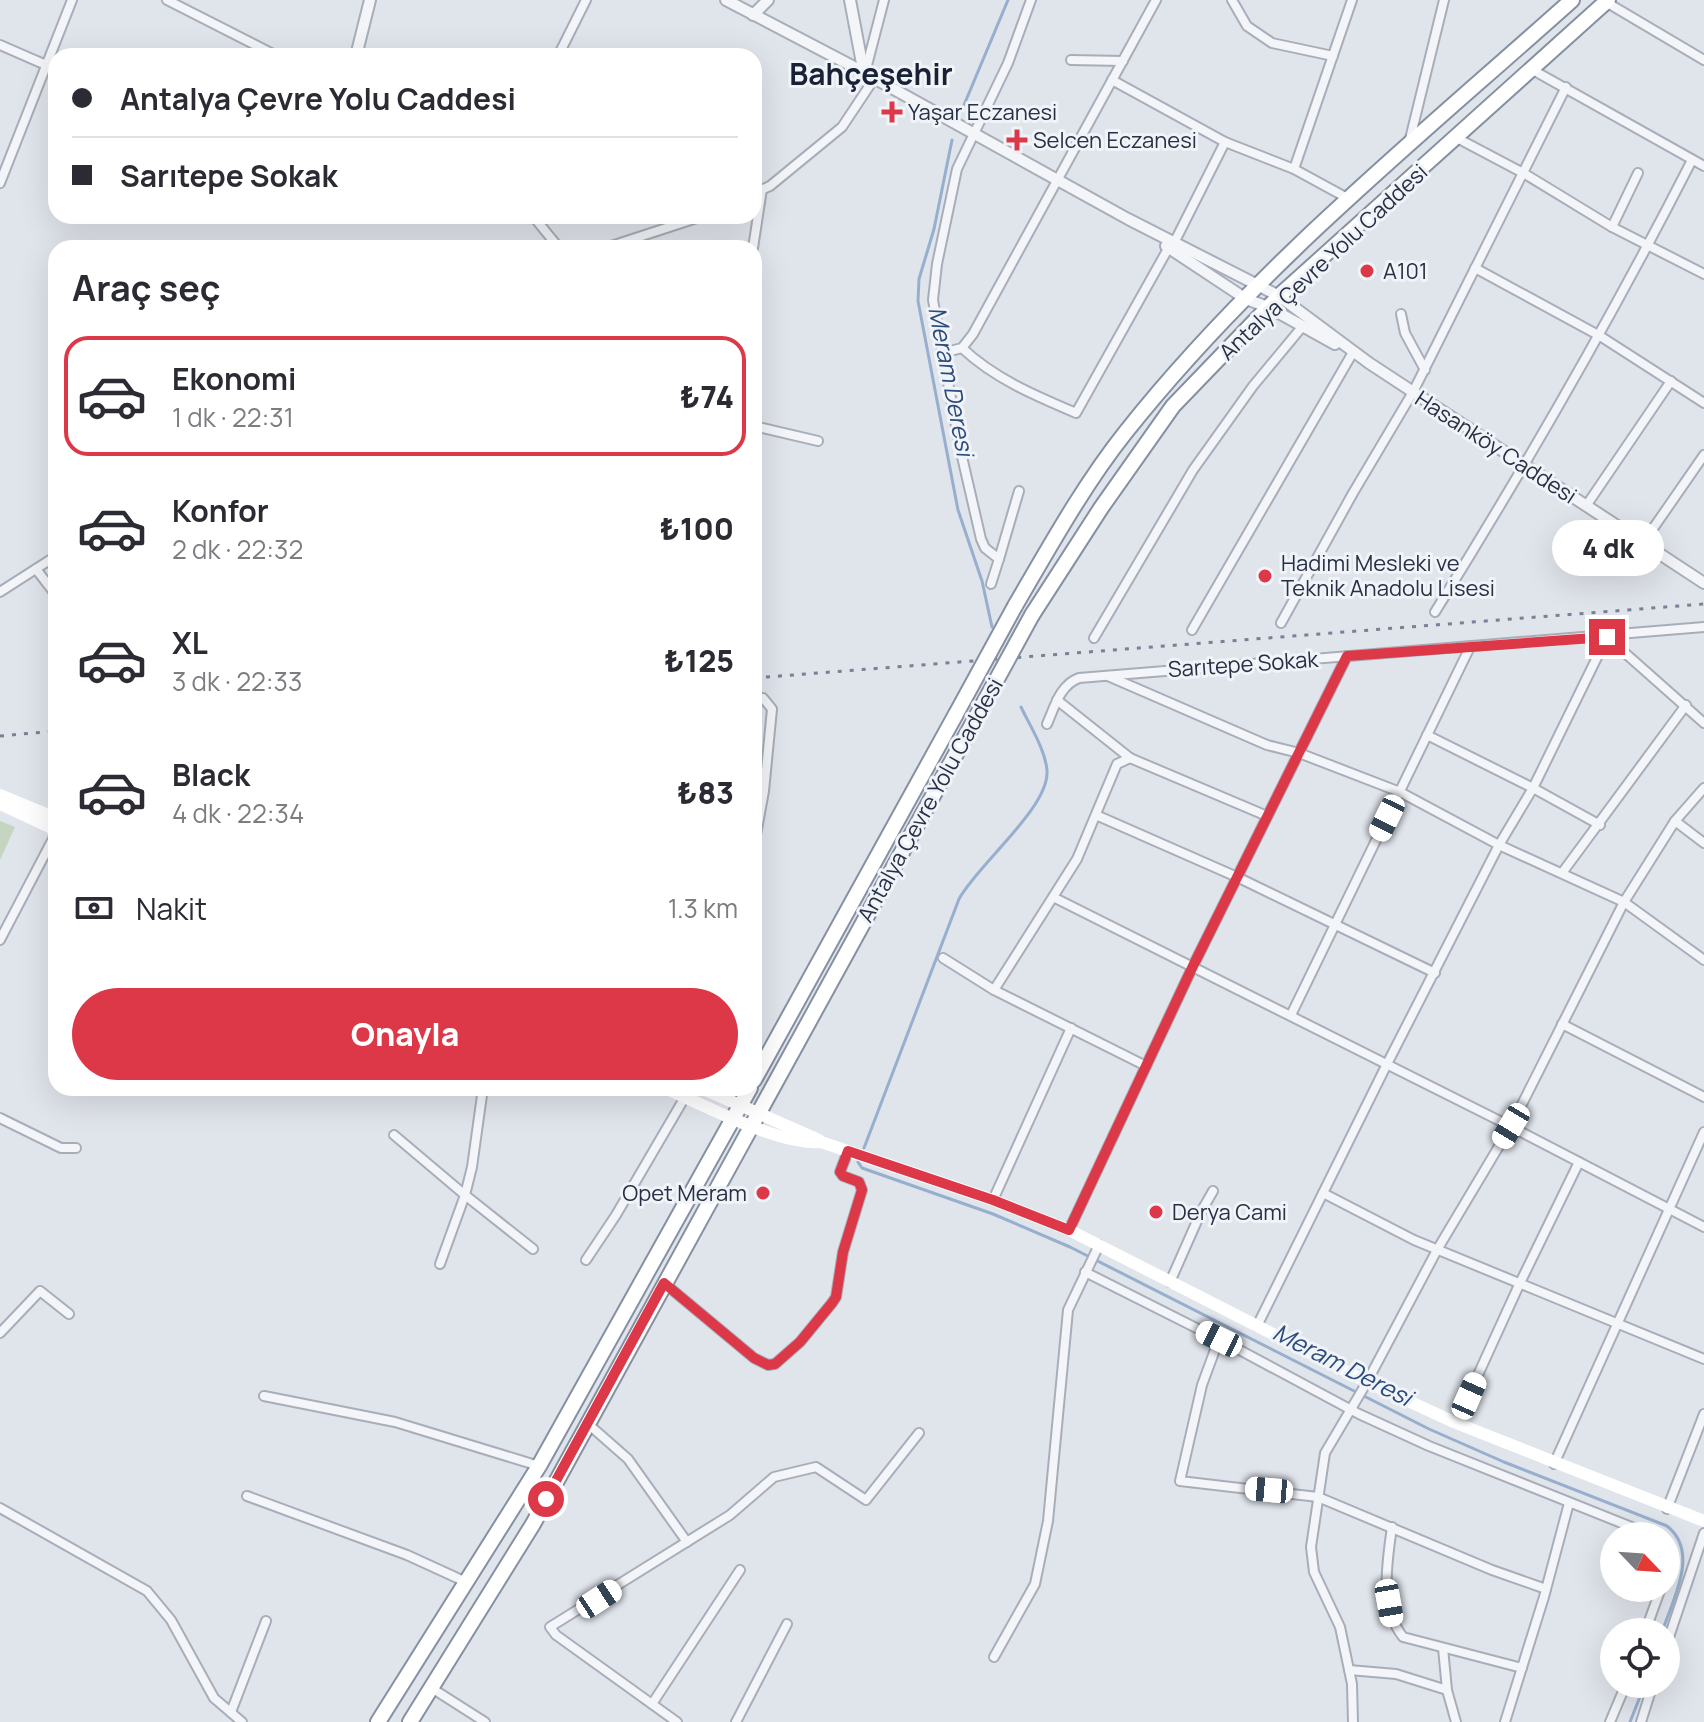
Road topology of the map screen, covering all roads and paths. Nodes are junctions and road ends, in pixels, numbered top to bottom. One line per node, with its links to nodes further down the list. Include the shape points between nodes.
1 (72, 0): 18 (street)
2 (167, 0): 19 (street)
3 (370, 0): 20 (street)
4 (586, 0): 21 (street)
5 (726, 0): 16 (street)
6 (768, 0): 16 (street)
7 (850, 0): 29 (street)
8 (884, 0): 29 (street)
9 (1031, 0): 32 (street, via 1008,63)
10 (1156, 0): 26 (street)
11 (1232, 0): 22 (street, via 1247,26 1272,43)
12 (1352, 0): 22 (street)
13 (1444, 0): 35 (street)
14 (1572, 0): 35 (highway, Antalya Çevre Yolu Caddesi)
15 (1607, 1): 25 (street); 28 (highway, Antalya Çevre Yolu Caddesi)
16 (753, 15): 29 (street)
17 (0, 45): 27 (street)
18 (53, 48)
19 (261, 48)
20 (358, 48)
21 (562, 48)
22 (1333, 56): 38 (street)
23 (48, 60): 27 (street)
24 (1071, 60): 26 (street)
25 (1704, 60)
26 (1123, 61): 30 (street)
27 (46, 65): 42 (street)
28 (1531, 69): 31 (street); 33 (highway, Antalya Çevre Yolu Caddesi)
29 (869, 76): 32 (street); 43 (street, via 842,127)
30 (1112, 80): 34 (street); 41 (street)
31 (1566, 87): 36 (street); 40 (street)
32 (972, 134): 41 (street); 61 (street, via 957,169 937,264 933,300)
33 (1457, 138): 40 (street); 56 (highway, Antalya Çevre Yolu Caddesi)
34 (1225, 142): 38 (street); 50 (street)
35 (1408, 146): 44 (highway, Antalya Çevre Yolu Caddesi)
36 (1692, 160): 37 (street); 51 (street)
37 (1704, 166)
38 (1294, 169): 44 (street)
39 (1638, 173): 47 (street)
40 (1525, 174): 47 (street); 52 (street)
41 (1057, 181): 50 (street); 60 (street)
42 (0, 183)
43 (762, 188)
44 (1349, 199): 54 (highway, Antalya Çevre Yolu Caddesi)
45 (540, 224): 48 (street)
46 (678, 224): 49 (street)
47 (1612, 227): 51 (street)
48 (552, 240)
49 (630, 240)
50 (1171, 245): 54 (street); 55 (street); 60 (street, via 1076,413 1011,383)
51 (1648, 246): 53 (street); 59 (street)
52 (1475, 268): 59 (street); 64 (street)
53 (1704, 274)
54 (1257, 287): 55 (highway, Antalya Çevre Yolu Caddesi); 56 (street)
55 (1246, 299): 56 (street); 129 (highway, Antalya Çevre Yolu Caddesi, bridge, via 1124,435 1061,528)
56 (1273, 302): 58 (street); 63 (street); 138 (highway, Antalya Çevre Yolu Caddesi, bridge, via 1173,406 1032,615)
57 (1401, 314): 64 (street)
58 (1302, 327): 62 (street); 87 (street, via 1193,470)
59 (1600, 336): 65 (street); 71 (street)
60 (962, 348): 61 (street)
61 (942, 353): 75 (street, via 981,539)
62 (1352, 354): 63 (street); 85 (street)
63 (1369, 363): 66 (street, Hasanköy Caddesi)
64 (1425, 370): 66 (street)
65 (1671, 381): 67 (street); 73 (street)
66 (1413, 392): 71 (street, Hasanköy Caddesi); 83 (street)
67 (1704, 403)
68 (762, 428): 69 (street)
69 (818, 441)
70 (1704, 455): 74 (street)
71 (1525, 466): 73 (street, Hasanköy Caddesi); 82 (street)
72 (1019, 491): 75 (street)
73 (1586, 506): 74 (street, Hasanköy Caddesi)
74 (1643, 543): 78 (street, Hasanköy Caddesi)
75 (999, 559): 79 (street)
76 (48, 561): 77 (street)
77 (36, 569): 80 (street); 81 (street)
78 (1704, 583)
79 (991, 584)
80 (48, 585)
81 (0, 592)
82 (1435, 612)
83 (1281, 623)
84 (1704, 627): 86 (street, Sarıtepe Sokak)
85 (1192, 630)
86 (1607, 637): 88 (street, Sarıtepe Sokak); 93 (street); 99 (street)
87 (1094, 638)
88 (1470, 647): 89 (street, Sarıtepe Sokak); 96 (street)
89 (1347, 656): 90 (street, Sarıtepe Sokak); 97 (street)
90 (1105, 675): 92 (street, Sarıtepe Sokak, via 1068,682); 97 (street, via 1267,745)
91 (762, 698): 103 (street, via 772,709)
92 (1057, 700): 95 (street); 98 (street)
93 (1686, 705): 94 (street); 109 (street)
94 (1704, 723)
95 (1047, 724)
96 (1427, 735): 99 (street); 101 (street)
97 (1299, 753): 101 (street); 107 (street)
98 (1130, 758): 106 (street, via 1117,764); 107 (street)
99 (1533, 788): 109 (street); 112 (street)
100 (1704, 788): 108 (street)
101 (1400, 792): 112 (street); 118 (street)
102 (0, 795): 105 (main road)
103 (762, 802)
104 (0, 804): 110 (main road)
105 (48, 815)
106 (1096, 815): 115 (street); 116 (street)
107 (1267, 816): 115 (street)
108 (1675, 821): 111 (street); 117 (street)
109 (1600, 825): 114 (street)
110 (48, 828)
111 (1704, 843)
112 (1499, 845): 114 (street); 123 (street)
113 (48, 847): 119 (street)
114 (1562, 873): 117 (street)
115 (1237, 877): 118 (street); 122 (street)
116 (1055, 898): 122 (street); 124 (street)
117 (1624, 902): 121 (street); 126 (street)
118 (1335, 924): 123 (street); 125 (street)
119 (0, 940)
120 (943, 958): 124 (street)
121 (1704, 960)
122 (1193, 966): 125 (street); 130 (street)
123 (1435, 973): 128 (street)
124 (994, 990): 127 (street)
125 (1291, 1015): 128 (street)
126 (1562, 1024): 135 (street); 139 (street)
127 (1071, 1028): 130 (street); 149 (street)
128 (1387, 1064): 139 (street); 147 (street)
129 (762, 1066)
130 (1146, 1066): 152 (street)
131 (482, 1096): 148 (street)
132 (713, 1096): 136 (main road)
133 (746, 1096): 136 (highway)
134 (685, 1097): 136 (main road); 156 (street)
135 (1704, 1097)
136 (737, 1112): 138 (main road); 176 (highway)
137 (0, 1118): 142 (street, via 61,1148)
138 (753, 1119): 144 (main road); 160 (highway, Antalya Çevre Yolu Caddesi)
139 (1511, 1126): 145 (street); 155 (street)
140 (1704, 1132): 143 (street)
141 (394, 1135): 148 (street)
142 (76, 1148)
143 (1701, 1149): 150 (street)
144 (848, 1151): 149 (main road); 160 (street, via 840,1172 859,1182 862,1190 836,1297 775,1364 754,1358)
145 (1579, 1162): 150 (street); 161 (street)
146 (1213, 1191): 159 (street)
147 (1323, 1193): 155 (street); 164 (street)
148 (465, 1195): 154 (street); 157 (street)
149 (993, 1200): 152 (main road)
150 (1669, 1209): 151 (street); 163 (street)
151 (1704, 1227)
152 (1069, 1230): 153 (main road)
153 (1097, 1248): 158 (street); 159 (main road)
154 (533, 1249)
155 (1437, 1250): 161 (street); 168 (street)
156 (586, 1260)
157 (440, 1264)
158 (1087, 1268): 166 (street); 194 (street, via 1068,1310 1048,1521 1035,1584)
159 (1170, 1282): 164 (main road)
160 (664, 1283): 172 (highway, Antalya Çevre Yolu Caddesi)
161 (1519, 1285): 163 (street); 173 (street)
162 (69, 1314): 165 (street, via 40,1291)
163 (1617, 1325): 167 (street); 175 (street)
164 (1257, 1326): 168 (main road)
165 (0, 1333)
166 (1219, 1339): 170 (street); 178 (street, via 1202,1385 1180,1481)
167 (1704, 1359)
168 (1365, 1385): 170 (street); 173 (main road)
169 (264, 1396): 176 (street, via 395,1422)
170 (1350, 1409): 178 (street, via 1325,1453); 179 (street)
171 (1704, 1414): 180 (street)
172 (587, 1423): 186 (street, via 628,1459); 197 (highway, Antalya Çevre Yolu Caddesi, via 533,1524)
173 (1456, 1423): 175 (main road)
174 (919, 1433): 186 (street, via 866,1500 816,1467 774,1477 730,1515)
175 (1554, 1464): 180 (main road)
176 (539, 1466): 188 (highway)
177 (247, 1496): 188 (street)
178 (1318, 1497): 184 (street); 196 (street, via 1311,1547 1314,1572 1340,1627)
179 (1569, 1503): 183 (street); 189 (street)
180 (1667, 1509): 182 (main road)
181 (2, 1513): 202 (street, via 147,1591 171,1620 214,1698)
182 (1704, 1521)
183 (1618, 1522)
184 (1392, 1527): 189 (street); 193 (street, via 1385,1580 1393,1625 1403,1637)
185 (1704, 1533): 190 (street)
186 (687, 1542): 201 (street, via 550,1627)
187 (740, 1570): 201 (street)
188 (467, 1582): 204 (highway)
189 (1546, 1589): 195 (street)
190 (1675, 1618)
191 (266, 1621): 202 (street)
192 (787, 1624): 208 (street)
193 (1443, 1648): 195 (street); 198 (street)
194 (994, 1657)
195 (1522, 1668): 211 (street)
196 (1349, 1670): 198 (street, via 1396,1674); 209 (street)
197 (430, 1687): 205 (highway, Antalya Çevre Yolu Caddesi); 206 (street)
198 (1447, 1690): 210 (street)
199 (1620, 1698): 212 (street)
200 (1649, 1698): 213 (street)
201 (652, 1704): 207 (street)
202 (231, 1712): 203 (street)
203 (242, 1722)
204 (378, 1722)
205 (410, 1722)
206 (485, 1722)
207 (677, 1722)
208 (736, 1722)
209 (1353, 1722)
210 (1456, 1722)
211 (1505, 1722)
212 (1610, 1722)
213 (1641, 1722)

